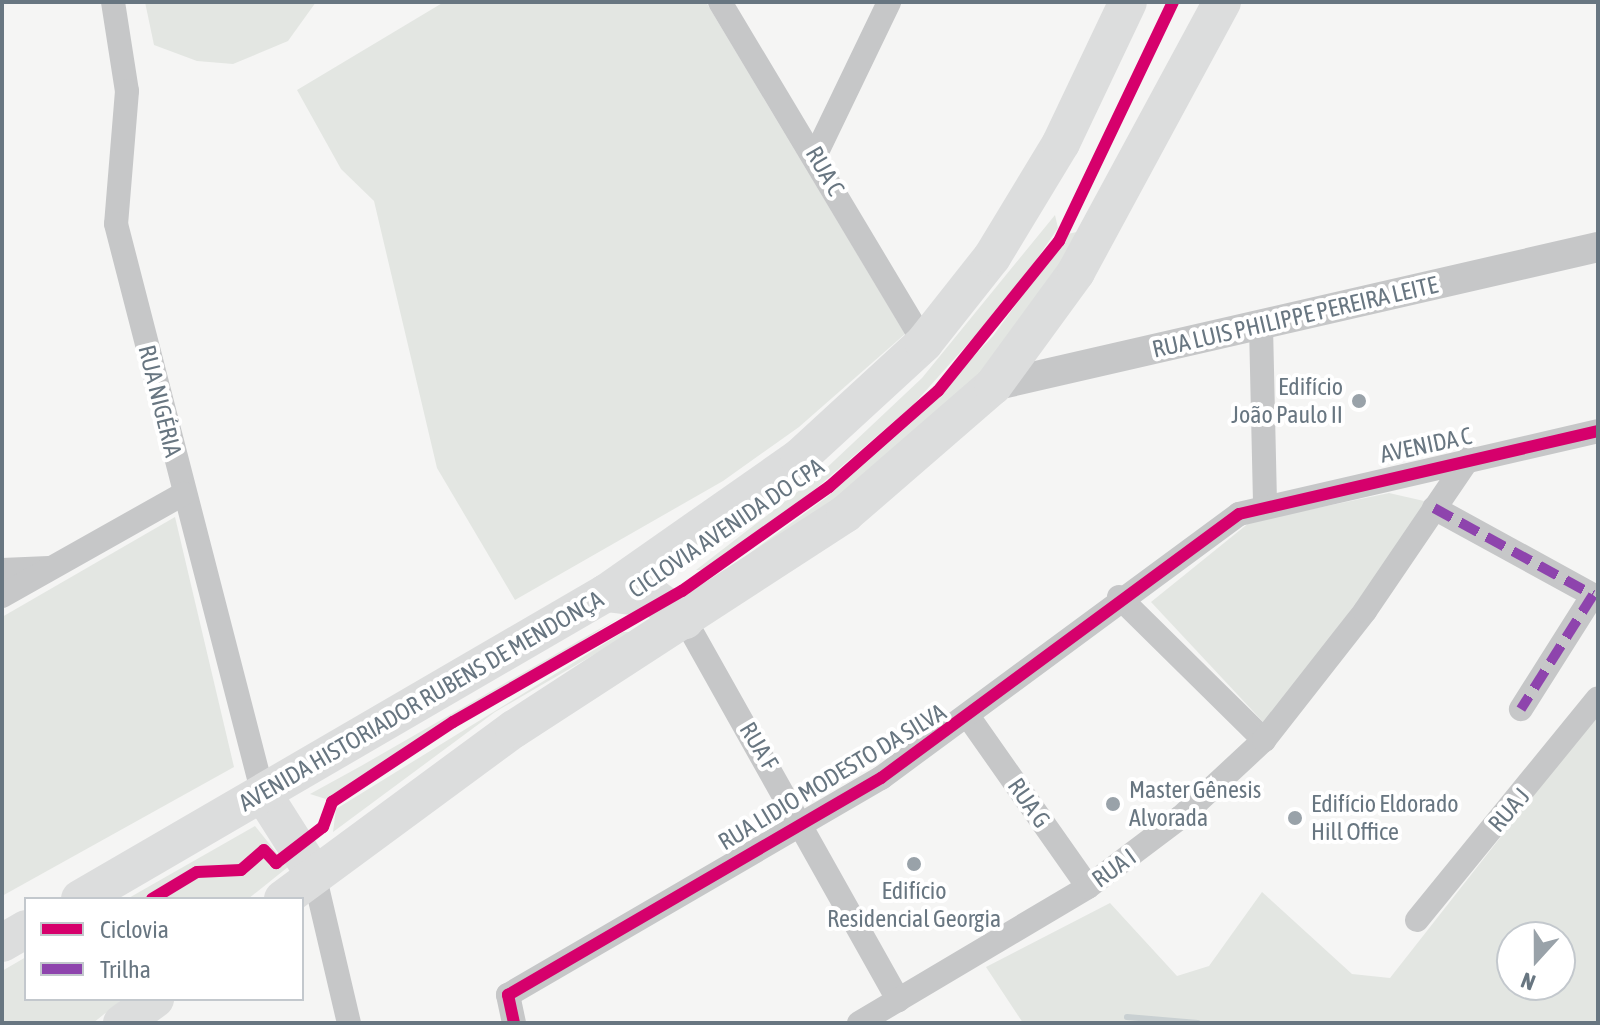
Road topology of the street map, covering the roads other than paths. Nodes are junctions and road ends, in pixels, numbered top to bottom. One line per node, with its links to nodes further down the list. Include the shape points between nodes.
1 (113, 2): 14 (street, RUA NIGÉRIA, via 127,91 116,224)
2 (720, 2): 6 (street, RUA C)
3 (889, 2): 6 (street)
4 (1128, 2): 9 (main road, AVENIDA HISTORIADOR RUBENS DE MENDONÇA, via 1031,194)
5 (1222, 2): 10 (main road, via 1076,272)
6 (816, 154): 9 (street, RUA C)
7 (1598, 247): 8 (street, RUA LUIS PHILIPPE PEREIRA LEITE)
8 (1261, 326): 10 (street, RUA LUIS PHILIPPE PEREIRA LEITE); 15 (street)
9 (924, 343): 19 (main road, AVENIDA HISTORIADOR RUBENS DE MENDONÇA, via 799,458)
10 (993, 386): 22 (main road, via 845,514)
11 (1598, 431): 12 (street, AVENIDA C)
12 (1469, 458): 13 (street, AVENIDA C); 16 (street, RUA I)
13 (1407, 471): 15 (street, AVENIDA C); 16 (street)
14 (183, 494): 17 (street); 27 (street, RUA NIGÉRIA)
15 (1265, 504): 21 (street, RUA LIDIO MODESTO DA SILVA, via 1179,552)
16 (1435, 506): 24 (street, via 1593,595); 26 (street, RUA I)
17 (51, 567): 18 (street); 20 (street)
18 (2, 570)
19 (606, 593): 22 (main road, via 656,599); 27 (main road, AVENIDA HISTORIADOR RUBENS DE MENDONÇA)
20 (2, 596)
21 (1119, 597): 25 (street, RUA LIDIO MODESTO DA SILVA); 26 (street)
22 (685, 620): 28 (street, RUA F); 29 (main road, via 502,737)
23 (1598, 698): 33 (street, RUA J)
24 (1521, 709)
25 (970, 719): 28 (street, RUA LIDIO MODESTO DA SILVA); 30 (street, RUA G)
26 (1264, 740): 30 (street, RUA I, via 1181,817)
27 (263, 794): 29 (main road); 31 (main road, AVENIDA HISTORIADOR RUBENS DE MENDONÇA)
28 (803, 822): 36 (street, RUA F); 40 (street, RUA LIDIO MODESTO DA SILVA, via 508,995)
29 (314, 874): 32 (main road); 39 (street)
30 (1088, 887): 36 (street, RUA I)
31 (83, 897)
32 (285, 897)
33 (1417, 920)
34 (24, 930): 35 (main road)
35 (2, 943)
36 (898, 1000): 41 (street, RUA I)
37 (152, 1001): 38 (main road)
38 (122, 1023)
39 (349, 1023)
40 (514, 1023)
41 (859, 1023)

